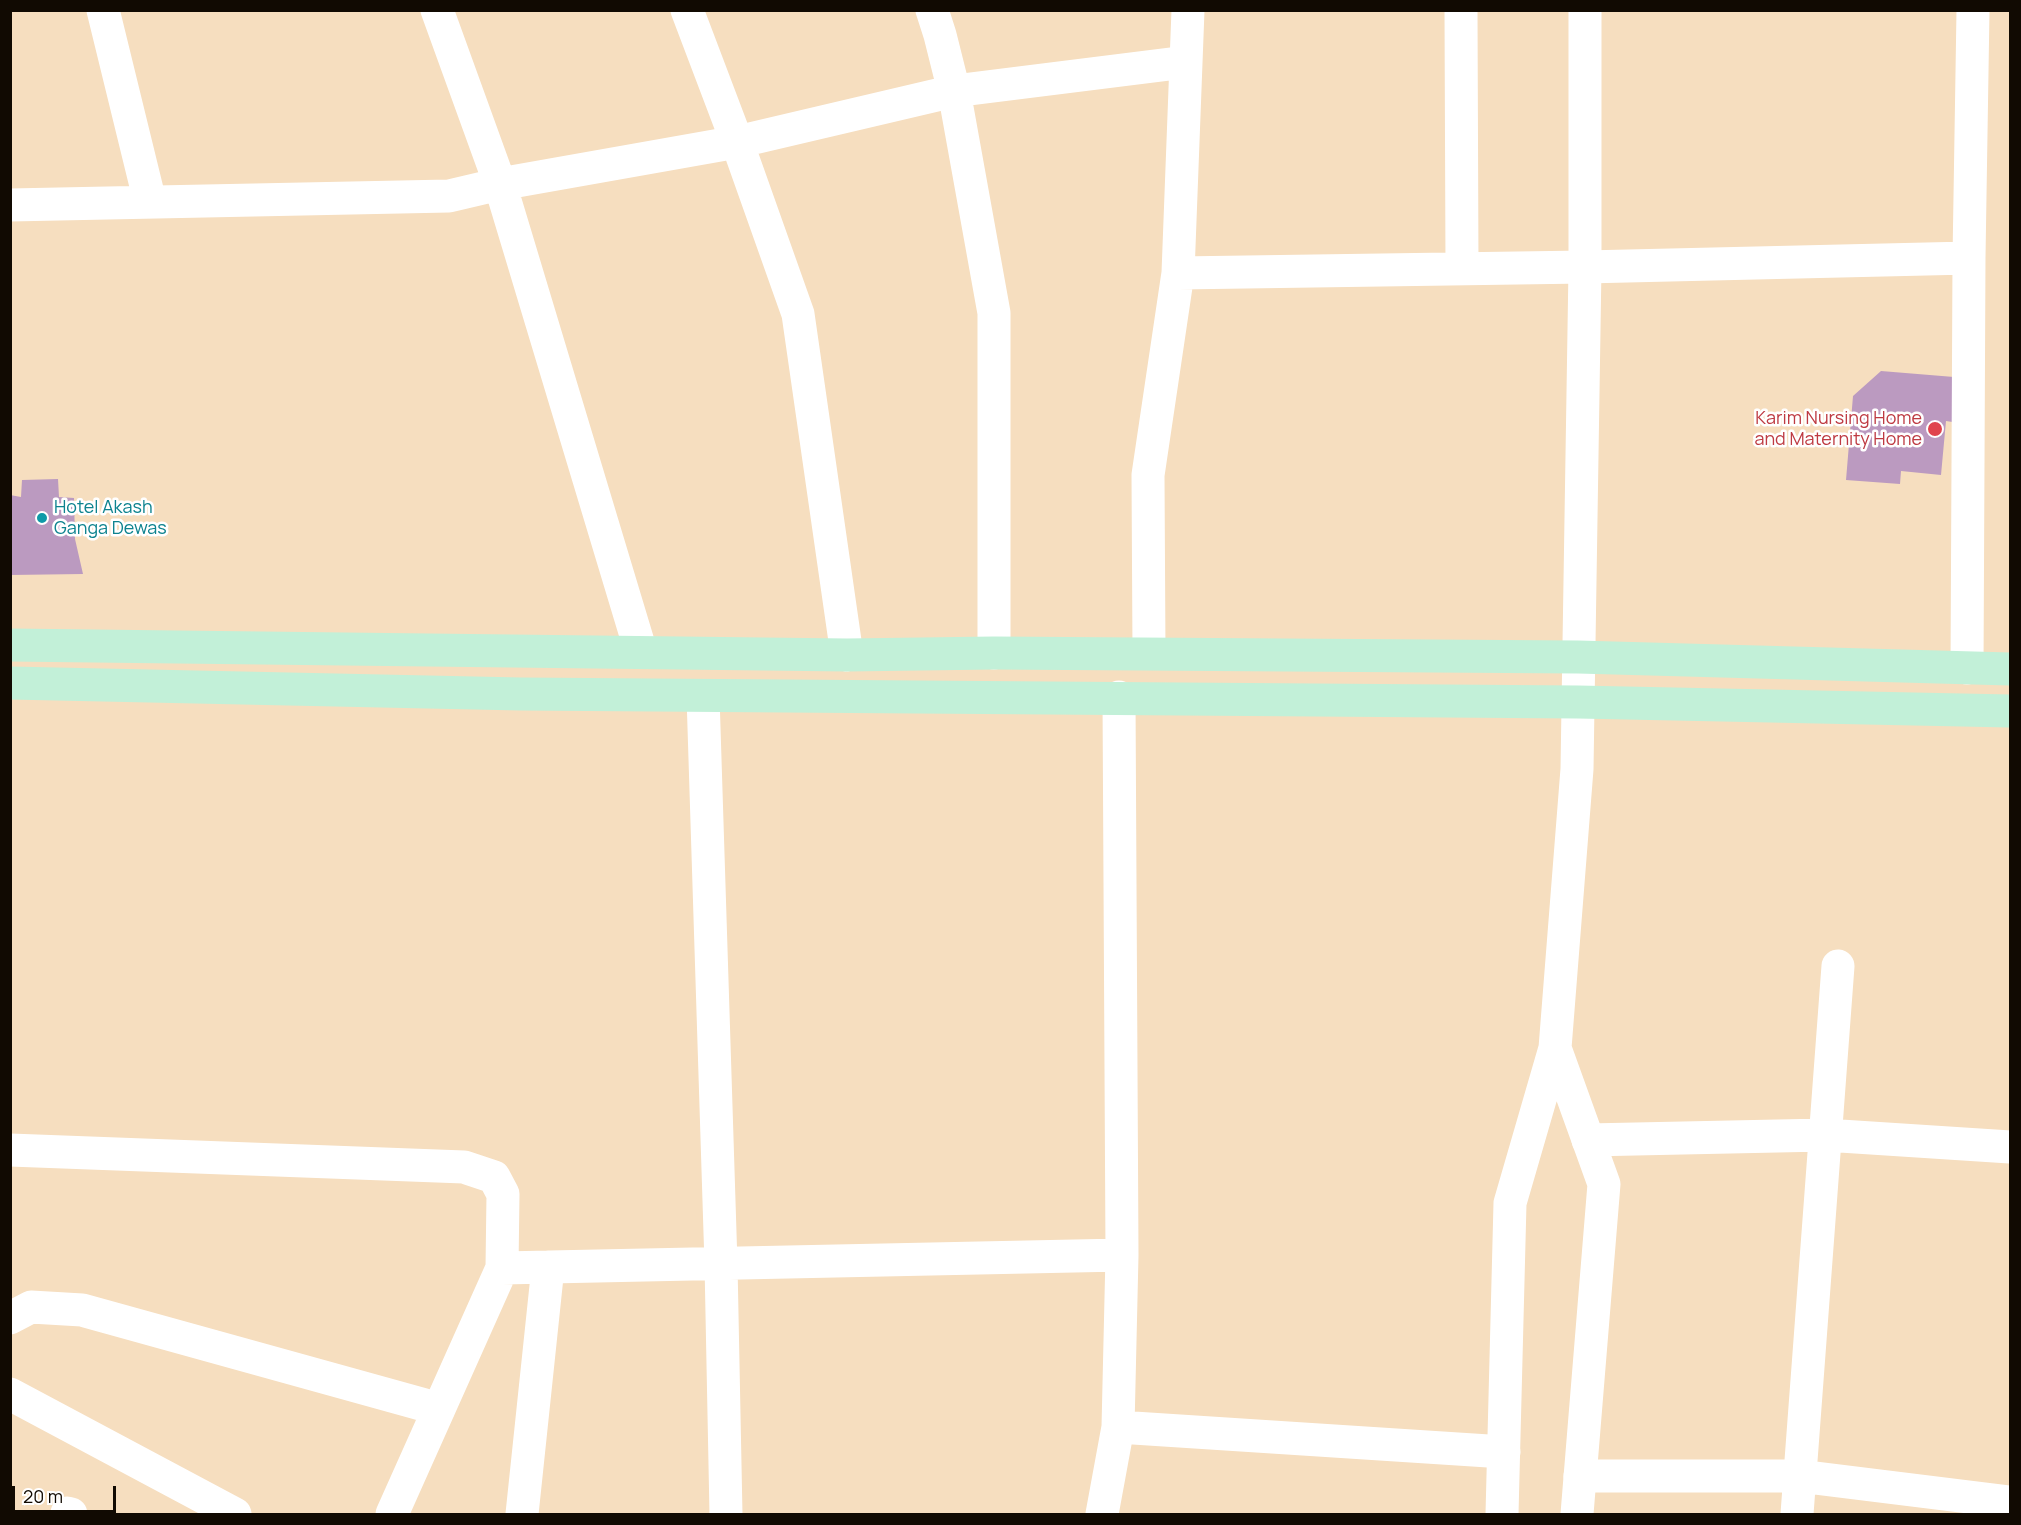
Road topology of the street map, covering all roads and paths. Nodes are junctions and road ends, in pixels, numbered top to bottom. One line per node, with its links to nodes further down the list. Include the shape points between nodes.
1 (103, 10): 13 (street)
2 (437, 10): 12 (street)
3 (687, 10): 11 (street)
4 (932, 10): 10 (street)
5 (1188, 10): 9 (street)
6 (1461, 10): 17 (street)
7 (1585, 10): 16 (street)
8 (1973, 10): 15 (street)
9 (1186, 62): 10 (street); 18 (street)
10 (954, 91): 11 (street); 23 (street, via 994,313)
11 (737, 142): 12 (street); 25 (street, via 798,314)
12 (500, 184): 13 (street, via 449,196); 22 (street)
13 (150, 202): 14 (street)
14 (10, 205)
15 (1969, 258): 16 (street); 27 (street)
16 (1585, 267): 17 (street); 26 (street)
17 (1462, 269): 18 (street)
18 (1178, 273): 24 (street, via 1148,475)
19 (10, 645): 20 (main road)
20 (182, 647): 21 (main road); 30 (main road)
21 (521, 651): 22 (main road); 31 (main road)
22 (641, 652): 25 (main road)
23 (994, 653): 24 (main road); 25 (main road)
24 (1149, 653): 26 (main road)
25 (847, 656)
26 (1578, 657): 27 (main road); 34 (street)
27 (1967, 668): 28 (main road)
28 (2010, 669)
29 (10, 683): 30 (main road)
30 (181, 686): 31 (main road)
31 (521, 694): 32 (main road)
32 (703, 696): 33 (main road); 43 (street)
33 (1119, 698): 34 (main road); 42 (street)
34 (1578, 702): 35 (main road); 37 (street, via 1577,768)
35 (2010, 711)
36 (1838, 966): 38 (street)
37 (1555, 1048): 39 (street); 50 (street, via 1510,1203)
38 (1825, 1136): 39 (street); 40 (street); 52 (street)
39 (1588, 1140): 51 (street, via 1604,1184)
40 (2010, 1146)
41 (10, 1150): 45 (street, via 464,1167 494,1177 503,1194)
42 (1122, 1255): 43 (street); 49 (street)
43 (721, 1264): 44 (street); 57 (street)
44 (548, 1267): 45 (street); 56 (street)
45 (502, 1268): 48 (street)
46 (10, 1318): 48 (street, via 31,1307 82,1310)
47 (10, 1395): 54 (street)
48 (439, 1409): 55 (street)
49 (1119, 1428): 50 (street); 58 (street)
50 (1504, 1452): 59 (street)
51 (1580, 1476): 52 (street); 60 (street)
52 (1800, 1476): 53 (street); 61 (street)
53 (2010, 1502)
54 (235, 1515)
55 (392, 1515)
56 (522, 1515)
57 (726, 1515)
58 (1102, 1515)
59 (1502, 1515)
60 (1577, 1515)
61 (1797, 1515)

